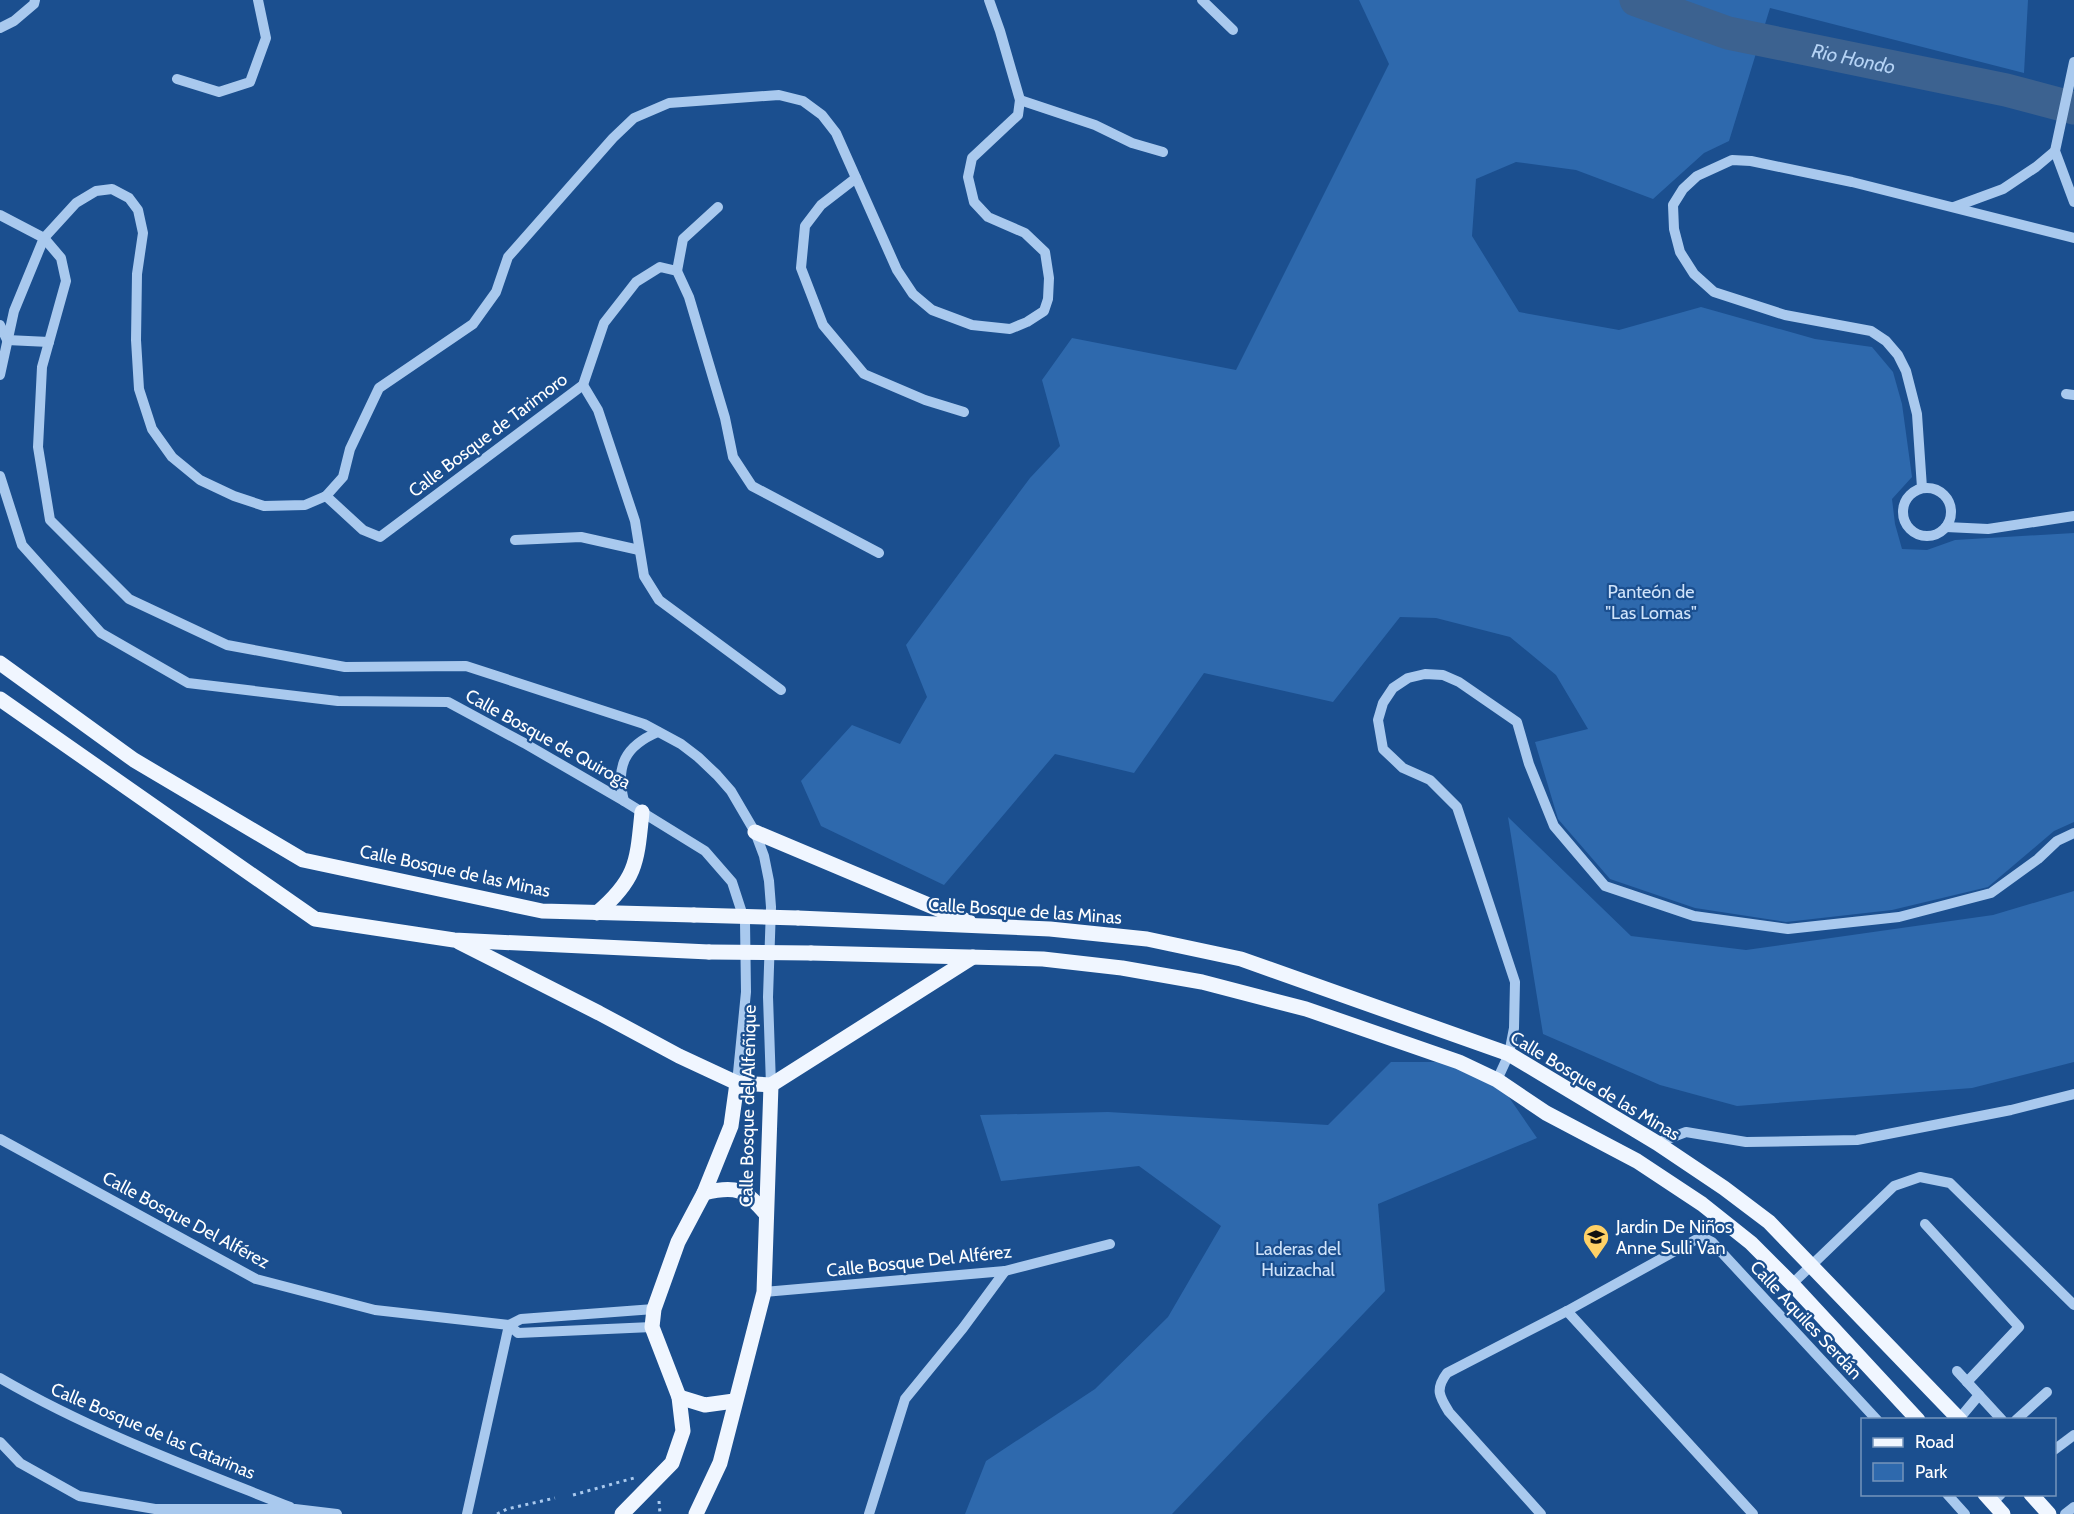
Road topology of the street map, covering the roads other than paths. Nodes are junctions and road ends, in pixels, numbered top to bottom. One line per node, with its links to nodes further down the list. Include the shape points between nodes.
1 (35, 0): 5 (street, via 14,21)
2 (258, 0): 8 (street, via 266,38 250,82 219,92)
3 (988, 0): 9 (street)
4 (1202, 0): 6 (street)
5 (0, 28)
6 (1233, 30)
7 (2074, 62): 10 (street)
8 (177, 79)
9 (1020, 100): 11 (street); 12 (street, via 1018,115 972,158 968,177 974,202 988,217 1024,233 1046,252 1048,299 1044,311 1027,322 1010,329 972,325 932,310 913,294 897,270)
10 (2055, 151): 13 (street); 15 (street, via 2003,189)
11 (1163, 152)
12 (856, 178): 25 (street, via 821,205 805,226 801,268 823,325 864,374); 28 (street, via 836,133 822,114 803,101 779,95 669,104 634,118 507,257 496,292 473,324 380,388 350,449 343,477)
13 (2074, 202)
14 (718, 207): 19 (street, via 683,239)
15 (1954, 207): 18 (street); 27 (street, via 1818,175 1732,160 1697,176 1672,205 1680,252 1694,274 1714,292 1785,315 1871,331 1886,341 1906,371 1917,414)
16 (0, 215): 17 (street)
17 (44, 238): 21 (street, via 14,311); 22 (street, Calle Bosque de Quiroga, via 61,258 66,282); 28 (street, via 76,203 96,191 112,189 129,198 138,210 143,232 136,274 136,340 139,389 152,429 171,457 200,480 234,496 264,506 305,506)
18 (2074, 238)
19 (677, 271): 24 (street, Calle Bosque de Tarimoro, via 660,267 636,282 604,323); 33 (street, via 689,297 733,457 752,486)
20 (0, 326): 21 (street)
21 (8, 340): 22 (street); 23 (street)
22 (49, 342): 37 (street, Calle Bosque de Quiroga, via 42,367 38,447 50,520 129,599 227,645 345,668 466,666 631,719)
23 (0, 375)
24 (584, 384): 28 (street, Calle Bosque de Tarimoro, via 380,537 363,530); 32 (street, via 598,410 635,521)
25 (964, 412)
26 (0, 476): 38 (street, Calle Bosque de Quiroga, via 22,545 101,633 188,683 338,701 448,702)
27 (1922, 488): 30 (street, via 1935,489 1946,496 1951,515); 30 (street, via 1906,500 1904,520 1909,529 1928,537)
28 (326, 496)
29 (2074, 516): 30 (street, via 1988,529)
30 (1946, 527)
31 (515, 540): 32 (street, via 581,537)
32 (639, 550): 35 (street, via 644,576 659,600)
33 (879, 553)
34 (0, 663): 42 (main road, Calle Bosque de las Minas, via 134,760 303,860 542,911)
35 (781, 690)
36 (0, 699): 44 (main road, via 315,919)
37 (658, 732): 38 (street, via 635,745 621,766); 40 (street, Calle Bosque del Alfeñique, via 698,757 717,775)
38 (624, 801): 39 (street, Calle Bosque de Quiroga)
39 (642, 812): 42 (main road, via 638,858 614,898); 48 (street, Calle Bosque del Alfeñique, via 705,851 732,882 745,922 746,992)
40 (755, 832): 43 (main road); 49 (street, Calle Bosque del Alfeñique, via 764,856 771,907)
41 (2074, 832): 46 (street, via 1991,893 1899,917 1788,929 1694,916 1605,886 1554,826 1517,722 1443,675 1408,678 1393,688 1383,703 1378,720 1383,749 1403,768 1430,780 1457,807 1515,982)
42 (597, 913): 43 (main road, Calle Bosque de las Minas, bridge)
43 (980, 926): 46 (main road, Calle Bosque de las Minas, via 1147,939 1240,959)
44 (454, 940): 45 (main road, bridge, via 710,952); 48 (main road)
45 (973, 957): 47 (main road, via 1043,959 1202,982 1306,1009 1459,1062); 49 (main road)
46 (1509, 1054): 47 (street); 52 (main road, Calle Bosque de las Minas)
47 (1497, 1080): 59 (main road, via 1546,1113 1637,1161 1702,1204 1751,1243)
48 (736, 1083): 49 (main road); 53 (main road, Calle Bosque del Alfeñique, via 731,1126)
49 (771, 1085): 54 (main road, Calle Bosque del Alfeñique)
50 (2074, 1094): 52 (street, via 1857,1140 1746,1142 1686,1132)
51 (0, 1139): 64 (street, Calle Bosque Del Alférez, via 256,1279 375,1310)
52 (1657, 1143): 57 (main road, Calle Bosque de las Minas, via 1769,1222)
53 (704, 1193): 54 (main road, via 724,1188 742,1191); 62 (main road, Calle Bosque del Alfeñique, via 678,1242)
54 (766, 1214): 60 (main road, Calle Bosque del Alfeñique)
55 (1925, 1224): 68 (street, via 2019,1327)
56 (1110, 1244): 58 (street, Calle Bosque Del Alférez)
57 (1812, 1264): 59 (street); 61 (street, via 1894,1186 1920,1177 1950,1183); 75 (main road, Calle Bosque de las Minas)
58 (1005, 1271): 60 (street, Calle Bosque Del Alférez); 90 (street, via 905,1399)
59 (1792, 1284): 74 (main road)
60 (764, 1292): 72 (main road, Calle Bosque del Alfeñique)
61 (2074, 1305)
62 (654, 1309): 64 (street, Calle Bosque Del Alférez, via 520,1319); 65 (main road, Calle Bosque del Alfeñique)
63 (1567, 1311): 73 (street, Calle Aquiles Serdán, via 1695,1240 1706,1239); 91 (street, via 1447,1372 1439,1382 1440,1397 1449,1412); 92 (street)
64 (509, 1325): 65 (street, Calle Bosque Del Alférez, via 518,1333); 87 (street)
65 (652, 1327): 71 (main road, Calle Bosque del Alfeñique)
66 (1957, 1371): 68 (street)
67 (0, 1378): 85 (street, Calle Bosque de las Catarinas, via 161,1456)
68 (1967, 1382): 70 (street)
69 (2047, 1392): 78 (street)
70 (1979, 1395): 76 (street); 77 (street)
71 (679, 1397): 72 (main road, via 705,1406); 88 (main road, Calle Bosque del Alfeñique, via 683,1431 672,1463)
72 (734, 1401): 89 (main road, Calle Bosque del Alfeñique, via 720,1463)
73 (1876, 1418)
74 (1917, 1418)
75 (1958, 1418)
76 (1960, 1418)
77 (2001, 1418)
78 (2017, 1418)
79 (2074, 1435): 81 (street)
80 (0, 1442): 85 (street, Calle Bosque de las Catarinas, via 20,1463 79,1496 156,1509)
81 (2056, 1449)
82 (1949, 1496): 93 (street)
83 (2033, 1496): 94 (main road)
84 (2074, 1507): 95 (street)
85 (296, 1509): 86 (street, Calle Bosque de las Catarinas)
86 (337, 1514)
87 (467, 1514)
88 (622, 1514)
89 (696, 1514)
90 (869, 1514)
91 (1541, 1514)
92 (1753, 1514)
93 (1965, 1514)
94 (2049, 1514)
95 (2065, 1514)

